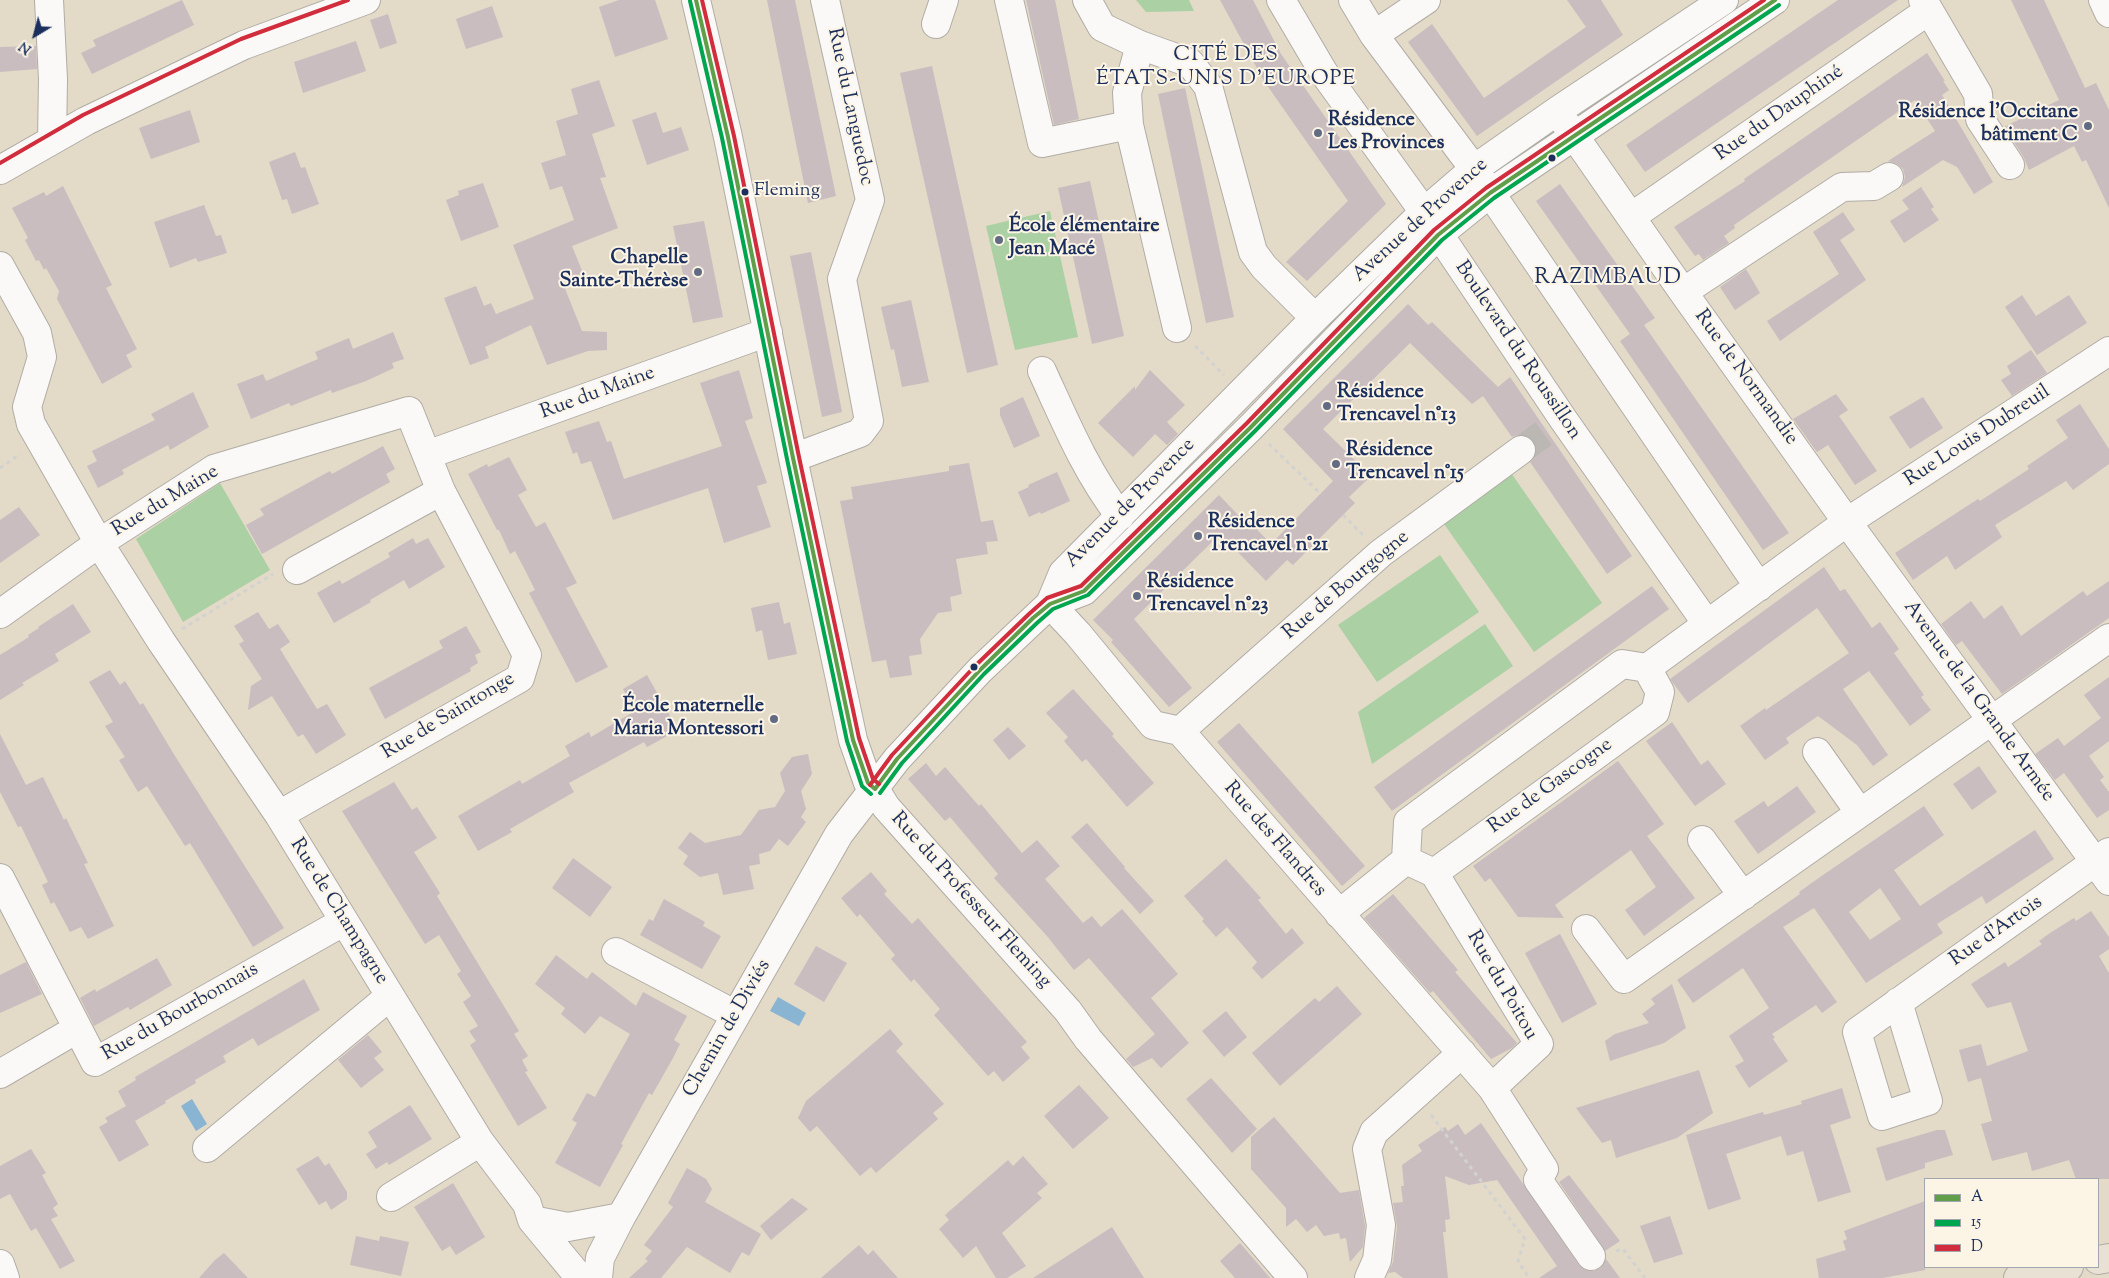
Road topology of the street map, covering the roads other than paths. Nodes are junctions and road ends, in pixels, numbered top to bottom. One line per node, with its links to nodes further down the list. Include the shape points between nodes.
1 (49, 0): 17 (street)
2 (366, 0): 19 (street, via 244,46)
3 (826, 0): 40 (street, Rue du Languedoc, via 870,200 842,279 869,421 860,433)
4 (1009, 0): 20 (street, via 1042,143)
5 (1087, 0): 16 (street, via 1102,27)
6 (1281, 0): 29 (street, Boulevard du Roussillon, via 1324,73)
7 (1353, 0): 15 (street)
8 (1426, 0): 15 (street)
9 (1724, 0): 18 (street, Avenue de Provence)
10 (1775, 0): 21 (street, Avenue de Provence)
11 (2103, 0): 14 (street)
12 (699, 4): 34 (street, Rue du Professeur Fleming)
13 (1926, 5): 23 (street, via 1978,94 1980,119); 28 (street, Rue du Dauphiné)
14 (2109, 13)
15 (1374, 35): 24 (street)
16 (1140, 45): 20 (street, via 1127,93); 32 (street, via 1190,63 1208,86 1253,252)
17 (53, 79): 19 (street); 22 (street)
18 (1557, 111): 21 (street, Rue de Normandie); 24 (street, Avenue de Provence)
19 (86, 121): 22 (street)
20 (1129, 125): 33 (street)
21 (1574, 136): 27 (street, Avenue de Provence); 28 (street, Rue de Normandie)
22 (52, 140): 25 (street)
23 (2010, 166)
24 (1474, 169): 27 (street); 29 (street, Avenue de Provence)
25 (0, 170)
26 (1889, 176): 31 (street, via 1874,186 1842,187)
27 (1490, 193): 29 (street, Avenue de Provence); 46 (street)
28 (1631, 217): 31 (street, Rue de Normandie)
29 (1431, 224): 32 (street, Avenue de Provence); 47 (street, Avenue de Provence, via 1251,427 1084,591); 49 (street, Boulevard du Roussillon, via 1555,425)
30 (0, 266): 44 (street, Rue de Champagne, via 37,333 42,357 26,407 31,424)
31 (1683, 292): 43 (street, Rue de Normandie)
32 (1315, 318): 42 (street, Avenue de Provence)
33 (1177, 328)
34 (768, 332): 39 (street, Rue du Maine); 40 (street, Rue du Professeur Fleming)
35 (2109, 352): 43 (street, Rue Louis Dubreuil)
36 (1042, 371): 42 (street, via 1082,457)
37 (409, 411): 39 (street, Rue de Saintonge); 44 (street, Rue du Maine, via 214,469)
38 (1522, 450): 53 (street, Rue de Bourgogne, via 1381,553)
39 (427, 455): 41 (street, Rue de Saintonge)
40 (793, 458): 55 (street, Rue du Professeur Fleming, via 853,740 868,783)
41 (441, 491): 45 (street); 57 (street, Rue de Saintonge, via 527,655 520,678)
42 (1120, 516): 47 (street, Avenue de Provence, via 1063,572)
43 (1847, 522): 46 (street); 52 (street, Avenue de la Grande Armée)
44 (99, 543): 48 (street, Rue du Maine); 57 (street, Rue de Champagne)
45 (297, 570)
46 (1759, 587): 49 (street)
47 (1050, 604): 53 (street, via 1153,725); 55 (street, via 980,670 897,759)
48 (0, 614)
49 (1707, 624): 51 (street)
50 (2109, 638): 52 (street)
51 (1647, 668): 59 (street, via 1622,664 1408,822); 61 (street, Rue de Gascogne, via 1660,692 1655,712)
52 (1992, 721): 56 (street); 60 (street, Avenue de la Grande Armée)
53 (1180, 731): 64 (street, Rue des Flandres)
54 (1817, 752): 56 (street)
55 (875, 789): 70 (street, Chemin de Diviés, via 839,834); 86 (street, Rue du Professeur Fleming, via 886,807 1068,1011 1088,1039)
56 (1860, 813): 63 (street)
57 (279, 815): 65 (street, Rue de Champagne)
58 (1702, 840): 63 (street)
59 (1406, 860): 61 (street); 64 (street)
60 (2104, 865): 69 (street, Rue d'Artois)
61 (1434, 873): 74 (street, Rue du Poitou, via 1539,1044)
62 (0, 878): 71 (street, Rue du Bourbonnais)
63 (1743, 896): 66 (street, via 1624,979)
64 (1339, 914): 72 (street, Rue des Flandres)
65 (343, 922): 68 (street, Rue de Champagne); 71 (street, Rue du Bourbonnais, via 95,1062)
66 (1586, 929)
67 (616, 952): 70 (street)
68 (390, 996): 75 (street, Rue de Champagne); 76 (street)
69 (1898, 1002)
70 (736, 1015): 78 (street, Chemin de Diviés)
71 (77, 1029): 73 (street)
72 (1462, 1054): 74 (street, Rue des Flandres); 87 (street, via 1374,1132 1367,1149 1381,1225 1377,1260)
73 (0, 1074)
74 (1492, 1088): 80 (street, Rue des Flandres, via 1544,1170 1538,1180)
75 (480, 1142): 77 (street); 79 (street, Rue de Champagne, via 527,1204)
76 (207, 1148)
77 (391, 1198)
78 (621, 1217): 79 (street, via 568,1227); 85 (street, Chemin de Diviés, via 600,1258)
79 (532, 1220): 84 (street, Rue de Champagne)
80 (1591, 1256)
81 (0, 1264): 83 (street)
82 (2064, 1268): 88 (main road)
83 (6, 1278)
84 (580, 1278)
85 (598, 1278)
86 (1293, 1278)
87 (1368, 1278)
88 (2018, 1278)

